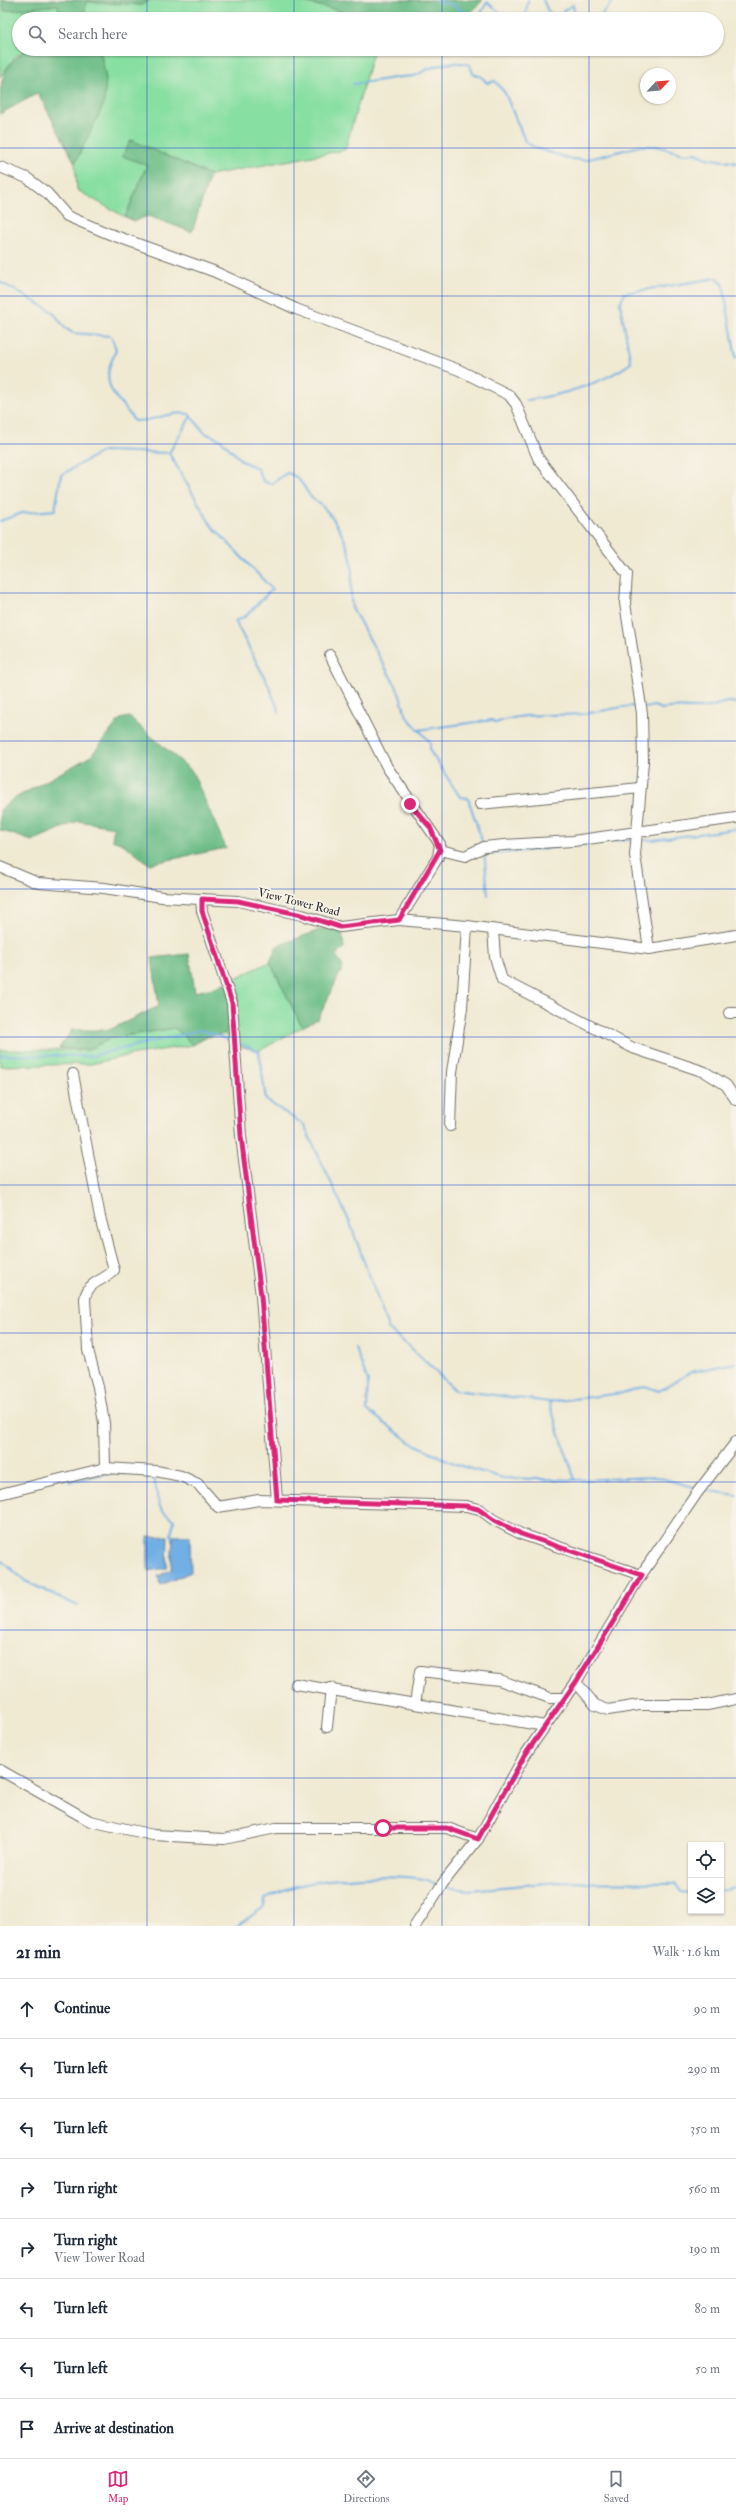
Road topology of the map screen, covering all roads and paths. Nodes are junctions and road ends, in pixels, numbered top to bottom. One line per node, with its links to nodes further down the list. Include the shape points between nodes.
1 (0, 167): 3 (street, via 27,178 47,193 67,216 213,271 303,312 459,370 509,395 516,404 538,458 627,574 625,603 642,713)
2 (330, 655): 7 (street, via 387,767 410,804 430,827)
3 (640, 788): 4 (street); 6 (street)
4 (480, 804)
5 (736, 818): 6 (street)
6 (636, 834): 7 (street, via 573,841 504,844 484,847 465,856); 14 (street, via 635,855)
7 (440, 850): 10 (street)
8 (0, 867): 9 (street, View Tower Road, via 38,883)
9 (202, 899): 10 (street, View Tower Road, via 238,901 302,915 340,927); 21 (street, via 202,911 232,1003 247,1189 261,1296)
10 (399, 920): 11 (street, View Tower Road)
11 (467, 926): 12 (street, View Tower Road); 17 (street, via 462,1008 452,1072)
12 (493, 930): 14 (street, View Tower Road); 16 (street, via 495,958 502,980 633,1048 705,1072 726,1085)
13 (736, 935): 14 (street, View Tower Road)
14 (649, 949)
15 (73, 1074): 19 (street, via 100,1217 114,1270 110,1275 89,1286 85,1299 88,1350 104,1422)
16 (736, 1100)
17 (450, 1126)
18 (736, 1442): 22 (street)
19 (104, 1468): 20 (street); 21 (street, via 156,1471 181,1476 198,1484 218,1507 259,1500)
20 (0, 1494)
21 (277, 1500): 22 (street, via 466,1506 478,1509 521,1534)
22 (642, 1575): 23 (street)
23 (576, 1682): 26 (street); 27 (street, via 595,1705 608,1710 677,1703 707,1705)
24 (296, 1684): 25 (street)
25 (331, 1688): 28 (street); 30 (street)
26 (565, 1698): 28 (street, via 550,1698 499,1680 420,1670); 29 (street)
27 (736, 1699)
28 (415, 1704): 29 (street)
29 (545, 1726): 32 (street, via 525,1755)
30 (327, 1727)
31 (0, 1770): 32 (street, via 90,1821 153,1835 224,1839 276,1828 447,1828)
32 (478, 1839): 33 (street, via 440,1886)
33 (415, 1926)

